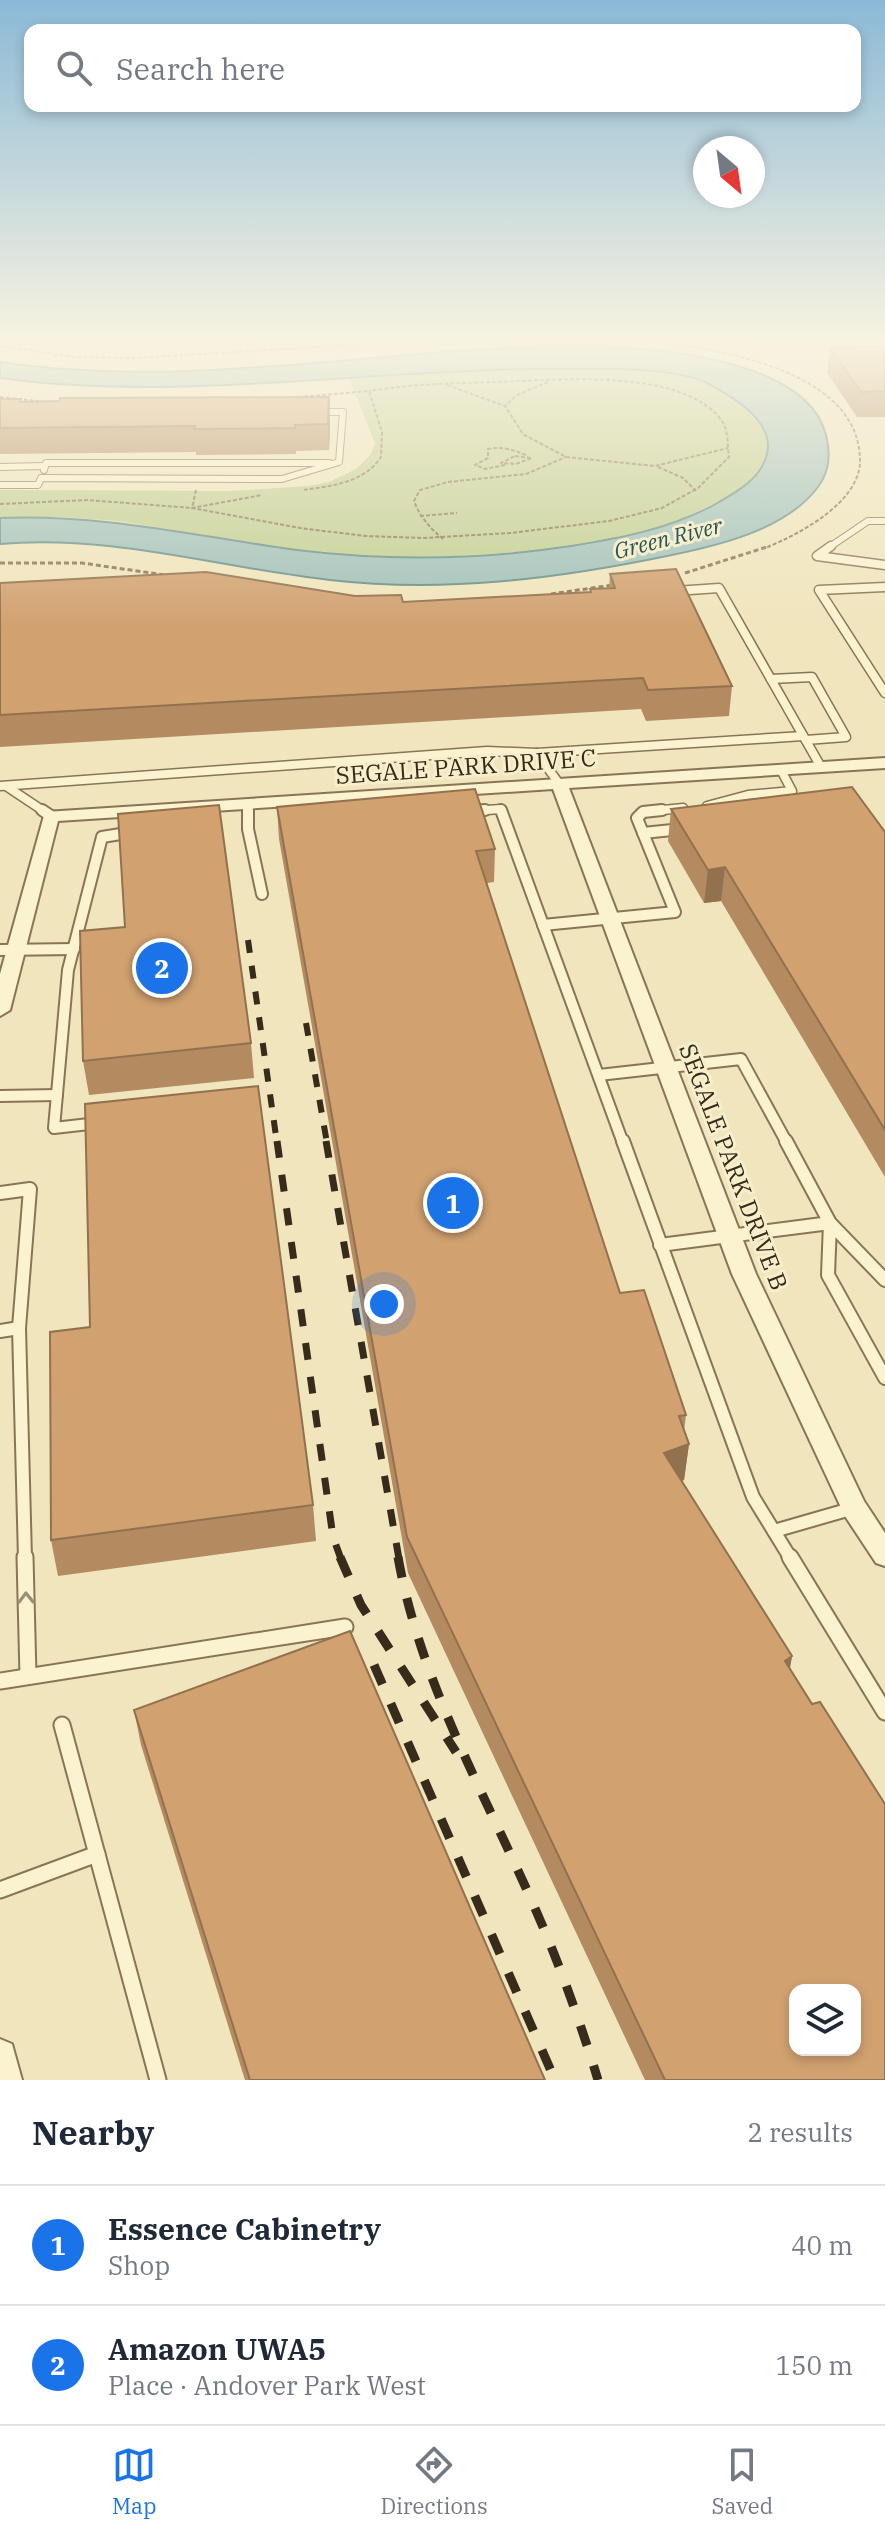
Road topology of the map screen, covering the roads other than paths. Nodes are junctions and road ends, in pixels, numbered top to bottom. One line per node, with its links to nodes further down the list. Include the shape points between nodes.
1 (341, 434): 2 (lane)
2 (336, 463): 3 (lane); 5 (lane, via 272,480)
3 (45, 466): 4 (lane); 5 (lane)
4 (0, 467)
5 (41, 478): 6 (lane, via 38,485)
6 (0, 485)
7 (885, 521): 8 (lane, via 868,521 817,556)
8 (885, 565)
9 (885, 587): 12 (lane, via 819,590)
10 (662, 592): 11 (lane, via 719,588)
11 (771, 679): 13 (lane); 13 (lane, via 812,677 846,737)
12 (885, 693)
13 (805, 738): 14 (lane); 16 (lane)
14 (537, 753): 18 (lane); 19 (lane, via 487,751)
15 (885, 763): 16 (street, SEGALE PARK DRIVE C)
16 (821, 767): 17 (street, SEGALE PARK DRIVE C)
17 (781, 770): 18 (street, SEGALE PARK DRIVE C); 21 (lane, via 792,791)
18 (560, 785): 20 (street, SEGALE PARK DRIVE C, via 296,806); 29 (street, SEGALE PARK DRIVE B)
19 (3, 786): 24 (lane)
20 (248, 804): 24 (street, SEGALE PARK DRIVE C, via 203,811); 28 (lane)
21 (715, 804): 23 (lane); 27 (lane, via 643,812 637,818)
22 (454, 812): 30 (lane, via 501,809)
23 (721, 814)
24 (51, 816): 32 (street)
25 (699, 827): 27 (lane)
26 (149, 830): 31 (lane, via 102,837)
27 (643, 833): 29 (lane, via 675,912)
28 (262, 894)
29 (610, 918): 30 (lane); 35 (street, SEGALE PARK DRIVE B)
30 (543, 925): 36 (lane)
31 (74, 949): 32 (lane); 37 (lane)
32 (8, 950): 33 (street)
33 (4, 982): 34 (street)
34 (0, 1010)
35 (666, 1067): 36 (lane); 41 (lane, via 741,1059); 42 (street, SEGALE PARK DRIVE B)
36 (599, 1075): 43 (lane)
37 (57, 1095): 38 (lane); 39 (lane, via 54,1128)
38 (0, 1096)
39 (115, 1121)
40 (0, 1193): 45 (lane, via 30,1189)
41 (830, 1223): 42 (lane); 44 (lane); 47 (lane, via 828,1275)
42 (730, 1236): 43 (lane); 48 (street, SEGALE PARK DRIVE B)
43 (660, 1245): 49 (lane, via 753,1497)
44 (885, 1280)
45 (19, 1328): 46 (lane); 52 (lane, one-way to 45)
46 (0, 1331)
47 (885, 1378)
48 (854, 1508): 49 (lane); 50 (street, SEGALE PARK DRIVE B)
49 (774, 1531): 54 (lane)
50 (885, 1555)
51 (345, 1627): 52 (lane)
52 (28, 1676): 53 (lane)
53 (0, 1681)
54 (885, 1712)
55 (62, 1725): 56 (lane)
56 (97, 1854): 57 (lane); 60 (lane)
57 (0, 1890)
58 (0, 2056): 59 (street)
59 (5, 2080)
60 (158, 2080)

